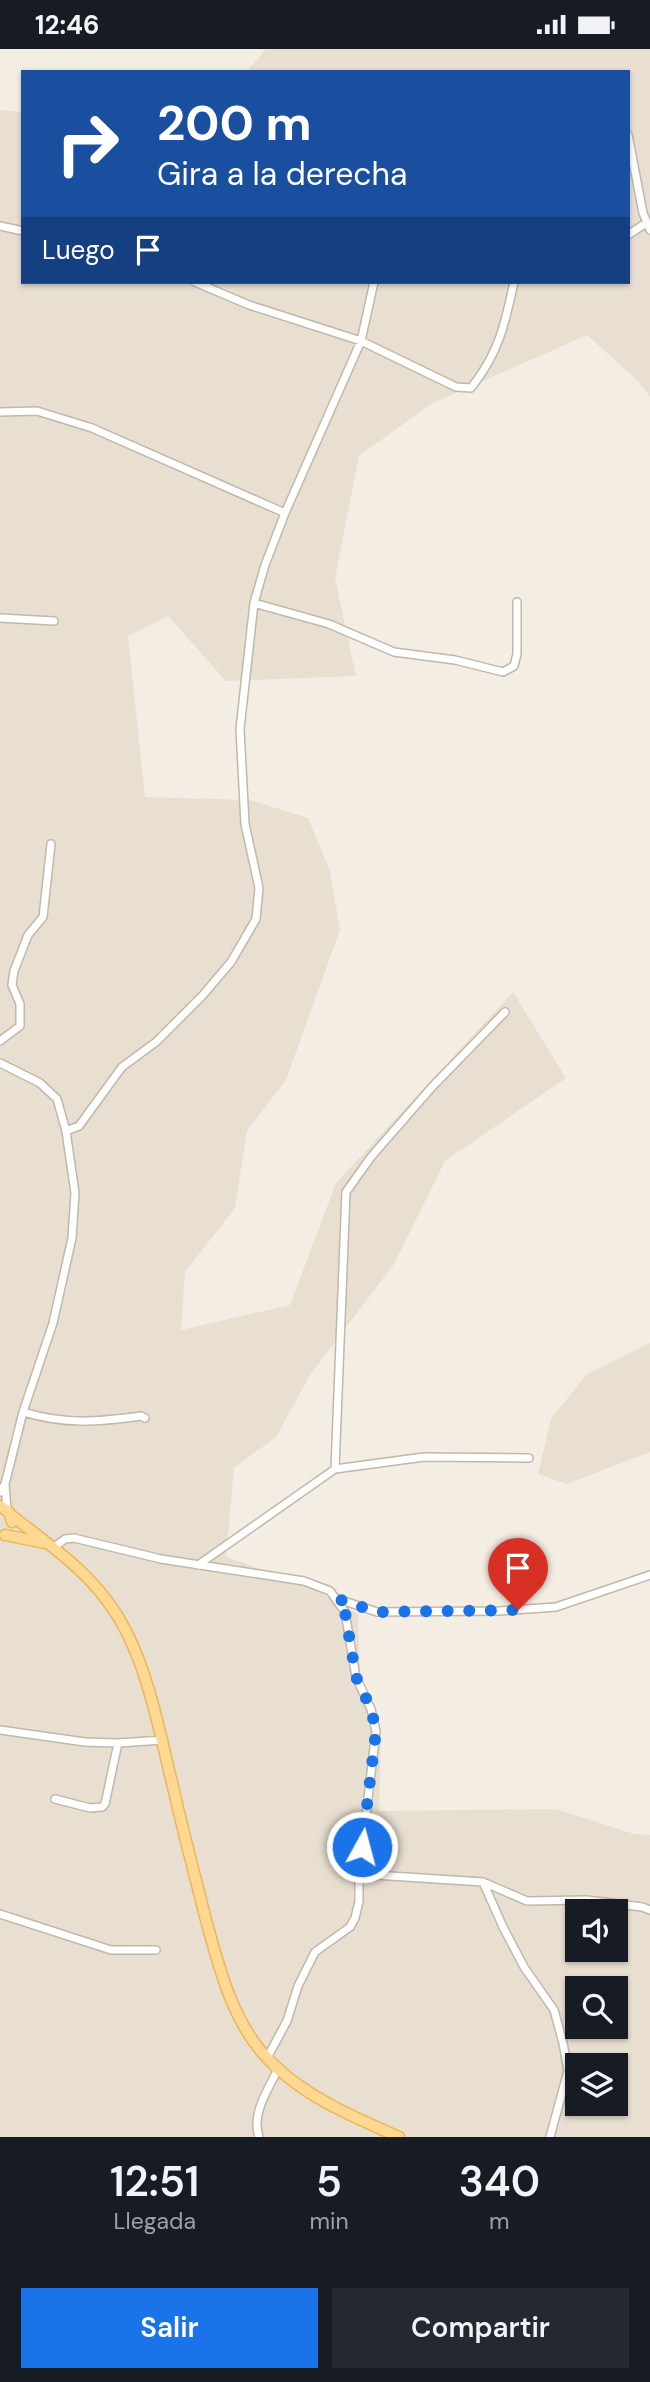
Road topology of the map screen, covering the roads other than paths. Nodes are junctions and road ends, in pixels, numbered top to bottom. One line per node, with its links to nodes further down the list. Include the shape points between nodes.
1 (630, 144): 3 (street)
2 (0, 226): 4 (street)
3 (648, 227): 5 (street)
4 (21, 231)
5 (630, 234)
6 (200, 284): 9 (street)
7 (374, 284): 9 (street)
8 (514, 284): 9 (street, via 490,365 471,388 456,387)
9 (361, 341): 11 (street)
10 (0, 412): 11 (street, via 37,411 92,428)
11 (285, 513): 13 (street)
12 (517, 602): 13 (street, via 517,654 514,666 503,673 455,660 394,652 329,624)
13 (254, 603): 20 (street, via 240,729 245,824 259,888 256,919 232,962 203,995 156,1042 122,1067 79,1126)
14 (0, 618): 15 (street)
15 (54, 621)
16 (51, 844): 18 (street, via 43,917 28,935 14,971 12,985 20,1004 20,1026)
17 (505, 1013): 24 (street, via 415,1107 346,1192)
18 (0, 1041)
19 (0, 1063): 20 (street, via 40,1083 57,1099)
20 (66, 1131): 21 (street, via 75,1193 72,1238 53,1323)
21 (23, 1412): 22 (street, via 53,1421 86,1423); 25 (street)
22 (145, 1418)
23 (529, 1458): 24 (street, via 424,1457)
24 (335, 1469): 30 (street)
25 (5, 1484): 26 (street); 27 (street)
26 (0, 1492)
27 (6, 1510): 28 (main road, via 11,1528); 29 (main road)
28 (3, 1536): 29 (main road)
29 (50, 1546): 30 (street, via 74,1538); 34 (main road, via 74,1563 117,1615)
30 (198, 1565): 32 (street, via 304,1581)
31 (650, 1575): 32 (street, via 556,1607 377,1612)
32 (338, 1599): 37 (street, via 345,1612 356,1677 376,1731)
33 (0, 1730): 35 (street)
34 (163, 1740): 35 (street); 42 (main road, via 213,1946 233,2004)
35 (118, 1743): 36 (street, via 102,1807)
36 (55, 1799)
37 (359, 1874): 38 (street); 42 (street, via 359,1902 350,1927 315,1952)
38 (484, 1882): 39 (street, via 527,1901 587,1900); 46 (street, via 524,1967 554,2010 560,2032 568,2071)
39 (650, 1910)
40 (0, 1914): 41 (street, via 111,1949)
41 (156, 1950)
42 (267, 2058): 43 (main road)
43 (278, 2069): 44 (street, via 260,2108); 45 (main road, via 343,2113)
44 (259, 2137)
45 (399, 2137)
46 (550, 2137)

